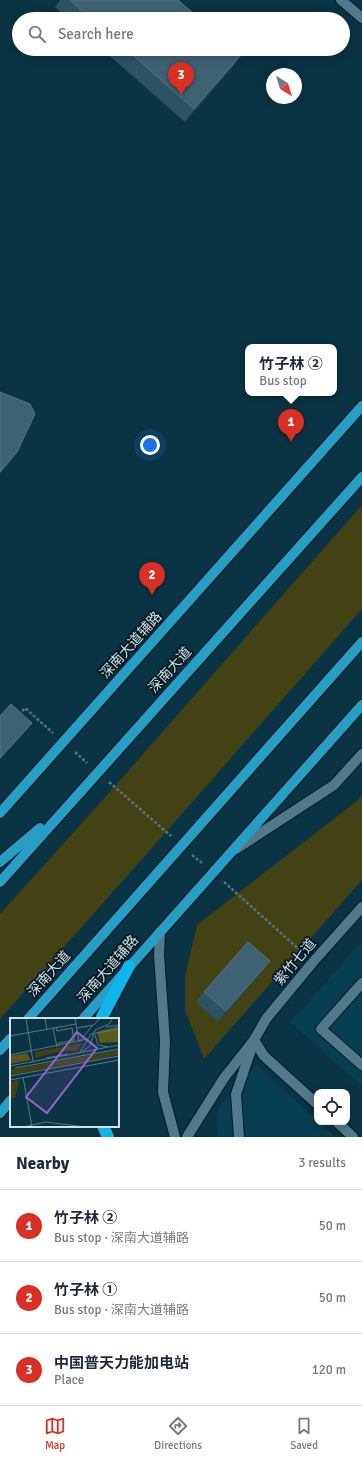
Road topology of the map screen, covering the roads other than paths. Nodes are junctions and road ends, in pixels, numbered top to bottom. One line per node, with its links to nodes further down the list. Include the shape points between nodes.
1 (341, 0): 2 (street)
2 (362, 18)
3 (362, 406): 9 (main road, 深南大道辅路)
4 (362, 477): 8 (main road, 深南大道)
5 (362, 642): 17 (main road, 深南大道)
6 (362, 705): 10 (main road, 深南大道辅路)
7 (362, 754): 10 (street, via 334,785)
8 (69, 803): 11 (main road); 12 (main road, 深南大道)
9 (0, 813)
10 (230, 853): 14 (main road, 深南大道辅路)
11 (0, 862)
12 (0, 882)
13 (362, 907): 21 (street, 紫竹七道, via 266,1019)
14 (160, 932): 15 (main road, 深南大道辅路); 30 (street, via 159,954 165,1041 163,1092)
15 (129, 966): 18 (main road, 深南大道辅路); 19 (highway)
16 (362, 983): 23 (street, via 321,1029)
17 (29, 1018)
18 (84, 1018)
19 (102, 1018)
20 (10, 1039): 22 (main road)
21 (254, 1040): 25 (street, via 264,1056); 31 (street, via 224,1078); 32 (street, via 236,1094)
22 (0, 1050)
23 (362, 1065)
24 (10, 1101): 26 (main road)
25 (314, 1101)
26 (0, 1113)
27 (340, 1125): 33 (street)
28 (103, 1127): 29 (highway)
29 (108, 1137)
30 (176, 1137)
31 (186, 1137)
32 (239, 1137)
33 (353, 1137)

